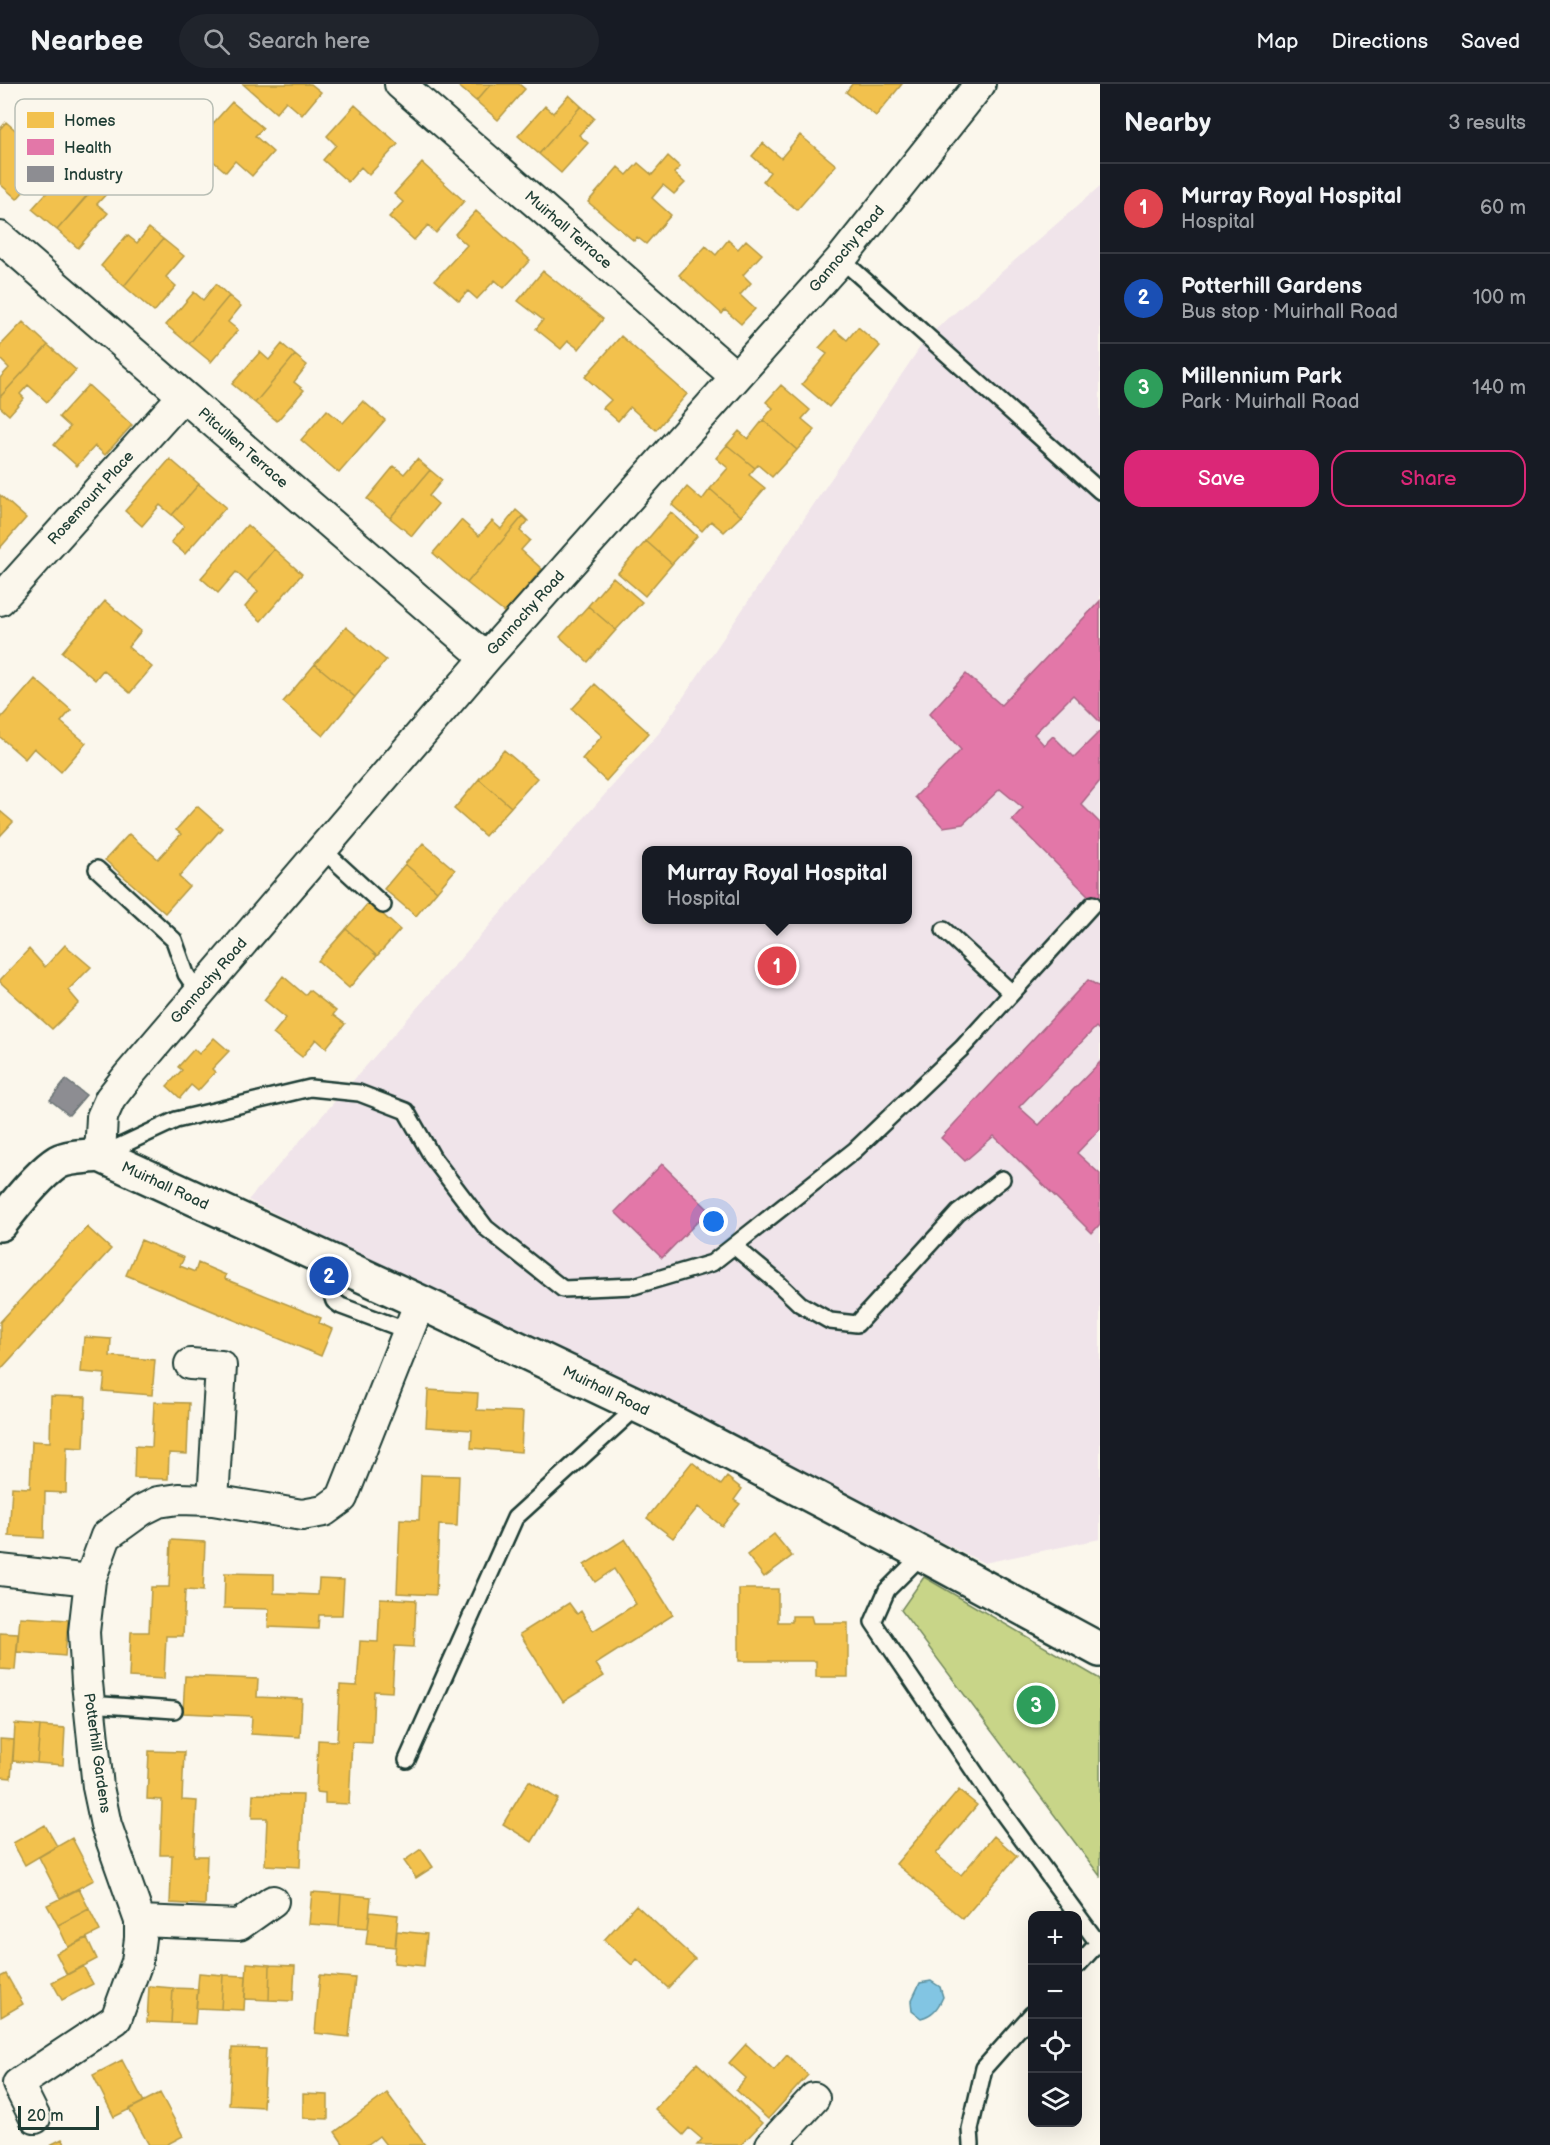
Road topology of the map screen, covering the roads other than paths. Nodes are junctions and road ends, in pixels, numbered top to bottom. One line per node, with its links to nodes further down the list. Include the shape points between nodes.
1 (400, 84): 5 (street, Muirhall Terrace)
2 (980, 84): 4 (street, Gannochy Road)
3 (0, 237): 6 (street, Pitcullen Terrace)
4 (841, 259): 5 (street, Gannochy Road); 7 (lane)
5 (736, 377): 9 (street, Gannochy Road)
6 (183, 396): 8 (street, Rosemount Place); 9 (street, Pitcullen Terrace)
7 (1100, 491)
8 (0, 600)
9 (486, 658): 10 (street, Gannochy Road)
10 (322, 849): 13 (lane); 15 (street, Gannochy Road)
11 (97, 870): 15 (lane, via 174,940 186,974)
12 (1093, 904): 16 (lane)
13 (383, 905)
14 (944, 930): 16 (lane)
15 (200, 993): 17 (street, Gannochy Road, via 110,1099 102,1117)
16 (1012, 993): 20 (lane, via 962,1048 855,1150)
17 (100, 1155): 19 (street, via 58,1162); 20 (lane, via 176,1120 310,1088 359,1093 406,1112 433,1158 486,1228 562,1289 634,1286 712,1263); 21 (street, Muirhall Road, via 341,1266)
18 (1002, 1179): 20 (lane, via 958,1213 858,1324 830,1322 800,1304)
19 (0, 1224)
20 (734, 1246)
21 (414, 1316): 23 (street, Muirhall Road); 24 (street, Potterhill Gardens, via 342,1498 324,1511 302,1515)
22 (190, 1364): 24 (street, via 222,1366)
23 (638, 1406): 25 (street, Muirhall Road); 31 (lane, via 515,1518)
24 (213, 1500): 27 (street, Potterhill Gardens, via 179,1498 141,1509 106,1536)
25 (922, 1555): 28 (street, Muirhall Road); 33 (lane, via 886,1590 873,1622)
26 (0, 1570): 27 (street)
27 (90, 1580): 29 (street, Potterhill Gardens, via 84,1632)
28 (1100, 1650)
29 (89, 1704): 30 (lane); 34 (street, Potterhill Gardens, via 106,1825)
30 (174, 1710)
31 (407, 1761)
32 (273, 1901): 34 (street, via 239,1925)
33 (1075, 1911)
34 (140, 1921): 39 (street, Potterhill Gardens, via 137,1962 116,2019 18,2084)
35 (1082, 1921): 36 (lane, via 1098,1943)
36 (1082, 1960)
37 (1028, 2018): 41 (lane, via 984,2068 970,2129)
38 (814, 2098): 40 (street)
39 (35, 2118)
40 (771, 2145)
41 (971, 2145)

